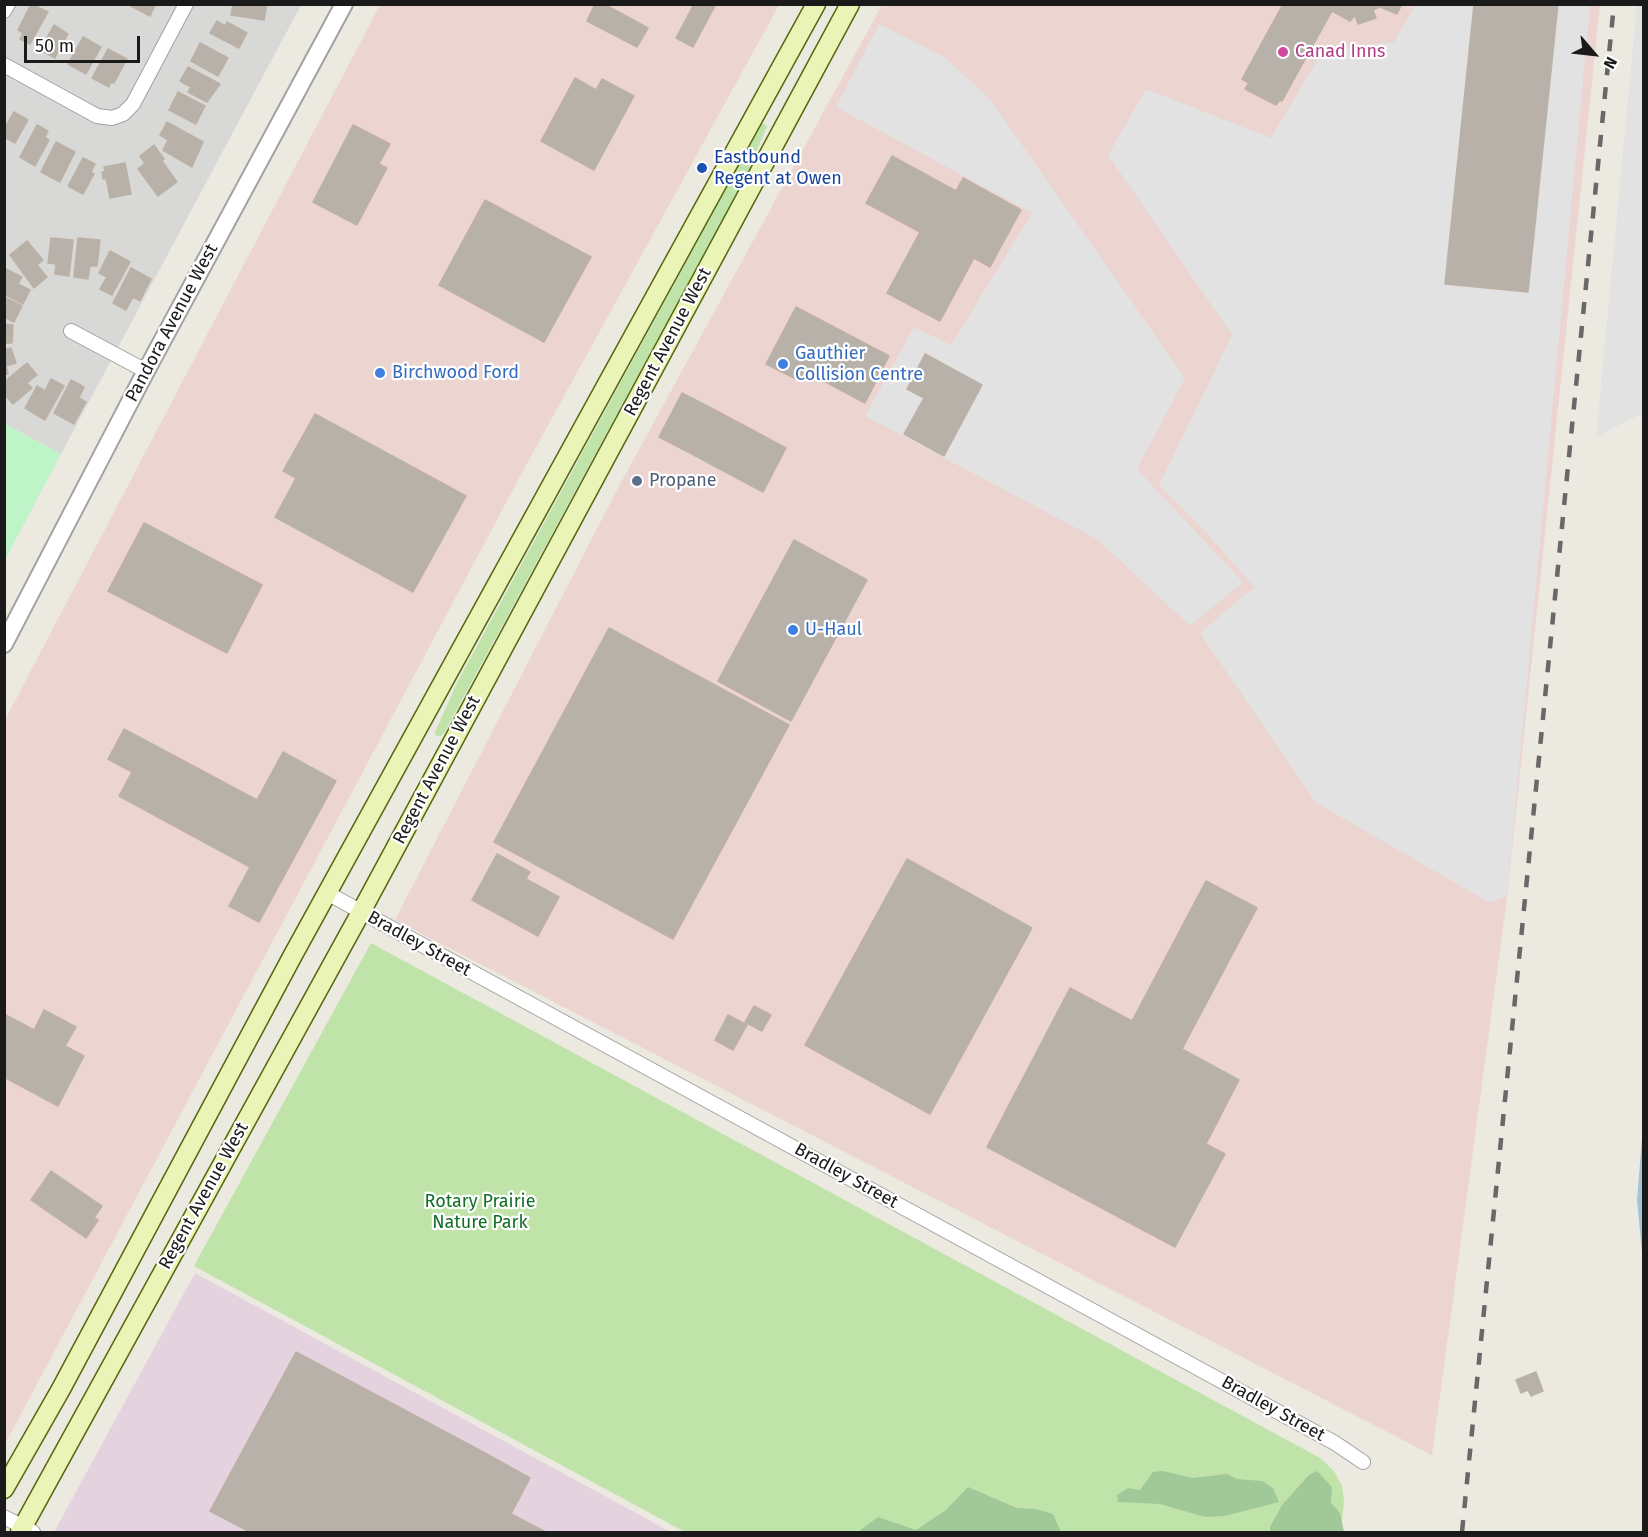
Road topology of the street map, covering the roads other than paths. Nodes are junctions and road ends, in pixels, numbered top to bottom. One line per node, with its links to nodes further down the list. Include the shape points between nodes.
1 (8, 4): 6 (street)
2 (186, 4): 7 (street, via 133,104 112,118 97,116)
3 (344, 4): 9 (street, Pandora Avenue West)
4 (816, 4): 11 (main road, Regent Avenue West)
5 (850, 4): 12 (main road, Regent Avenue West)
6 (4, 11)
7 (4, 65)
8 (71, 331): 9 (street)
9 (146, 371): 10 (street, Pandora Avenue West)
10 (4, 644)
11 (327, 893): 12 (street, Bradley Street); 14 (main road, Regent Avenue West)
12 (361, 912): 13 (street, Bradley Street, via 1335,1443); 16 (main road, Regent Avenue West)
13 (1363, 1462)
14 (4, 1489)
15 (4, 1517): 16 (street)
16 (25, 1531)

